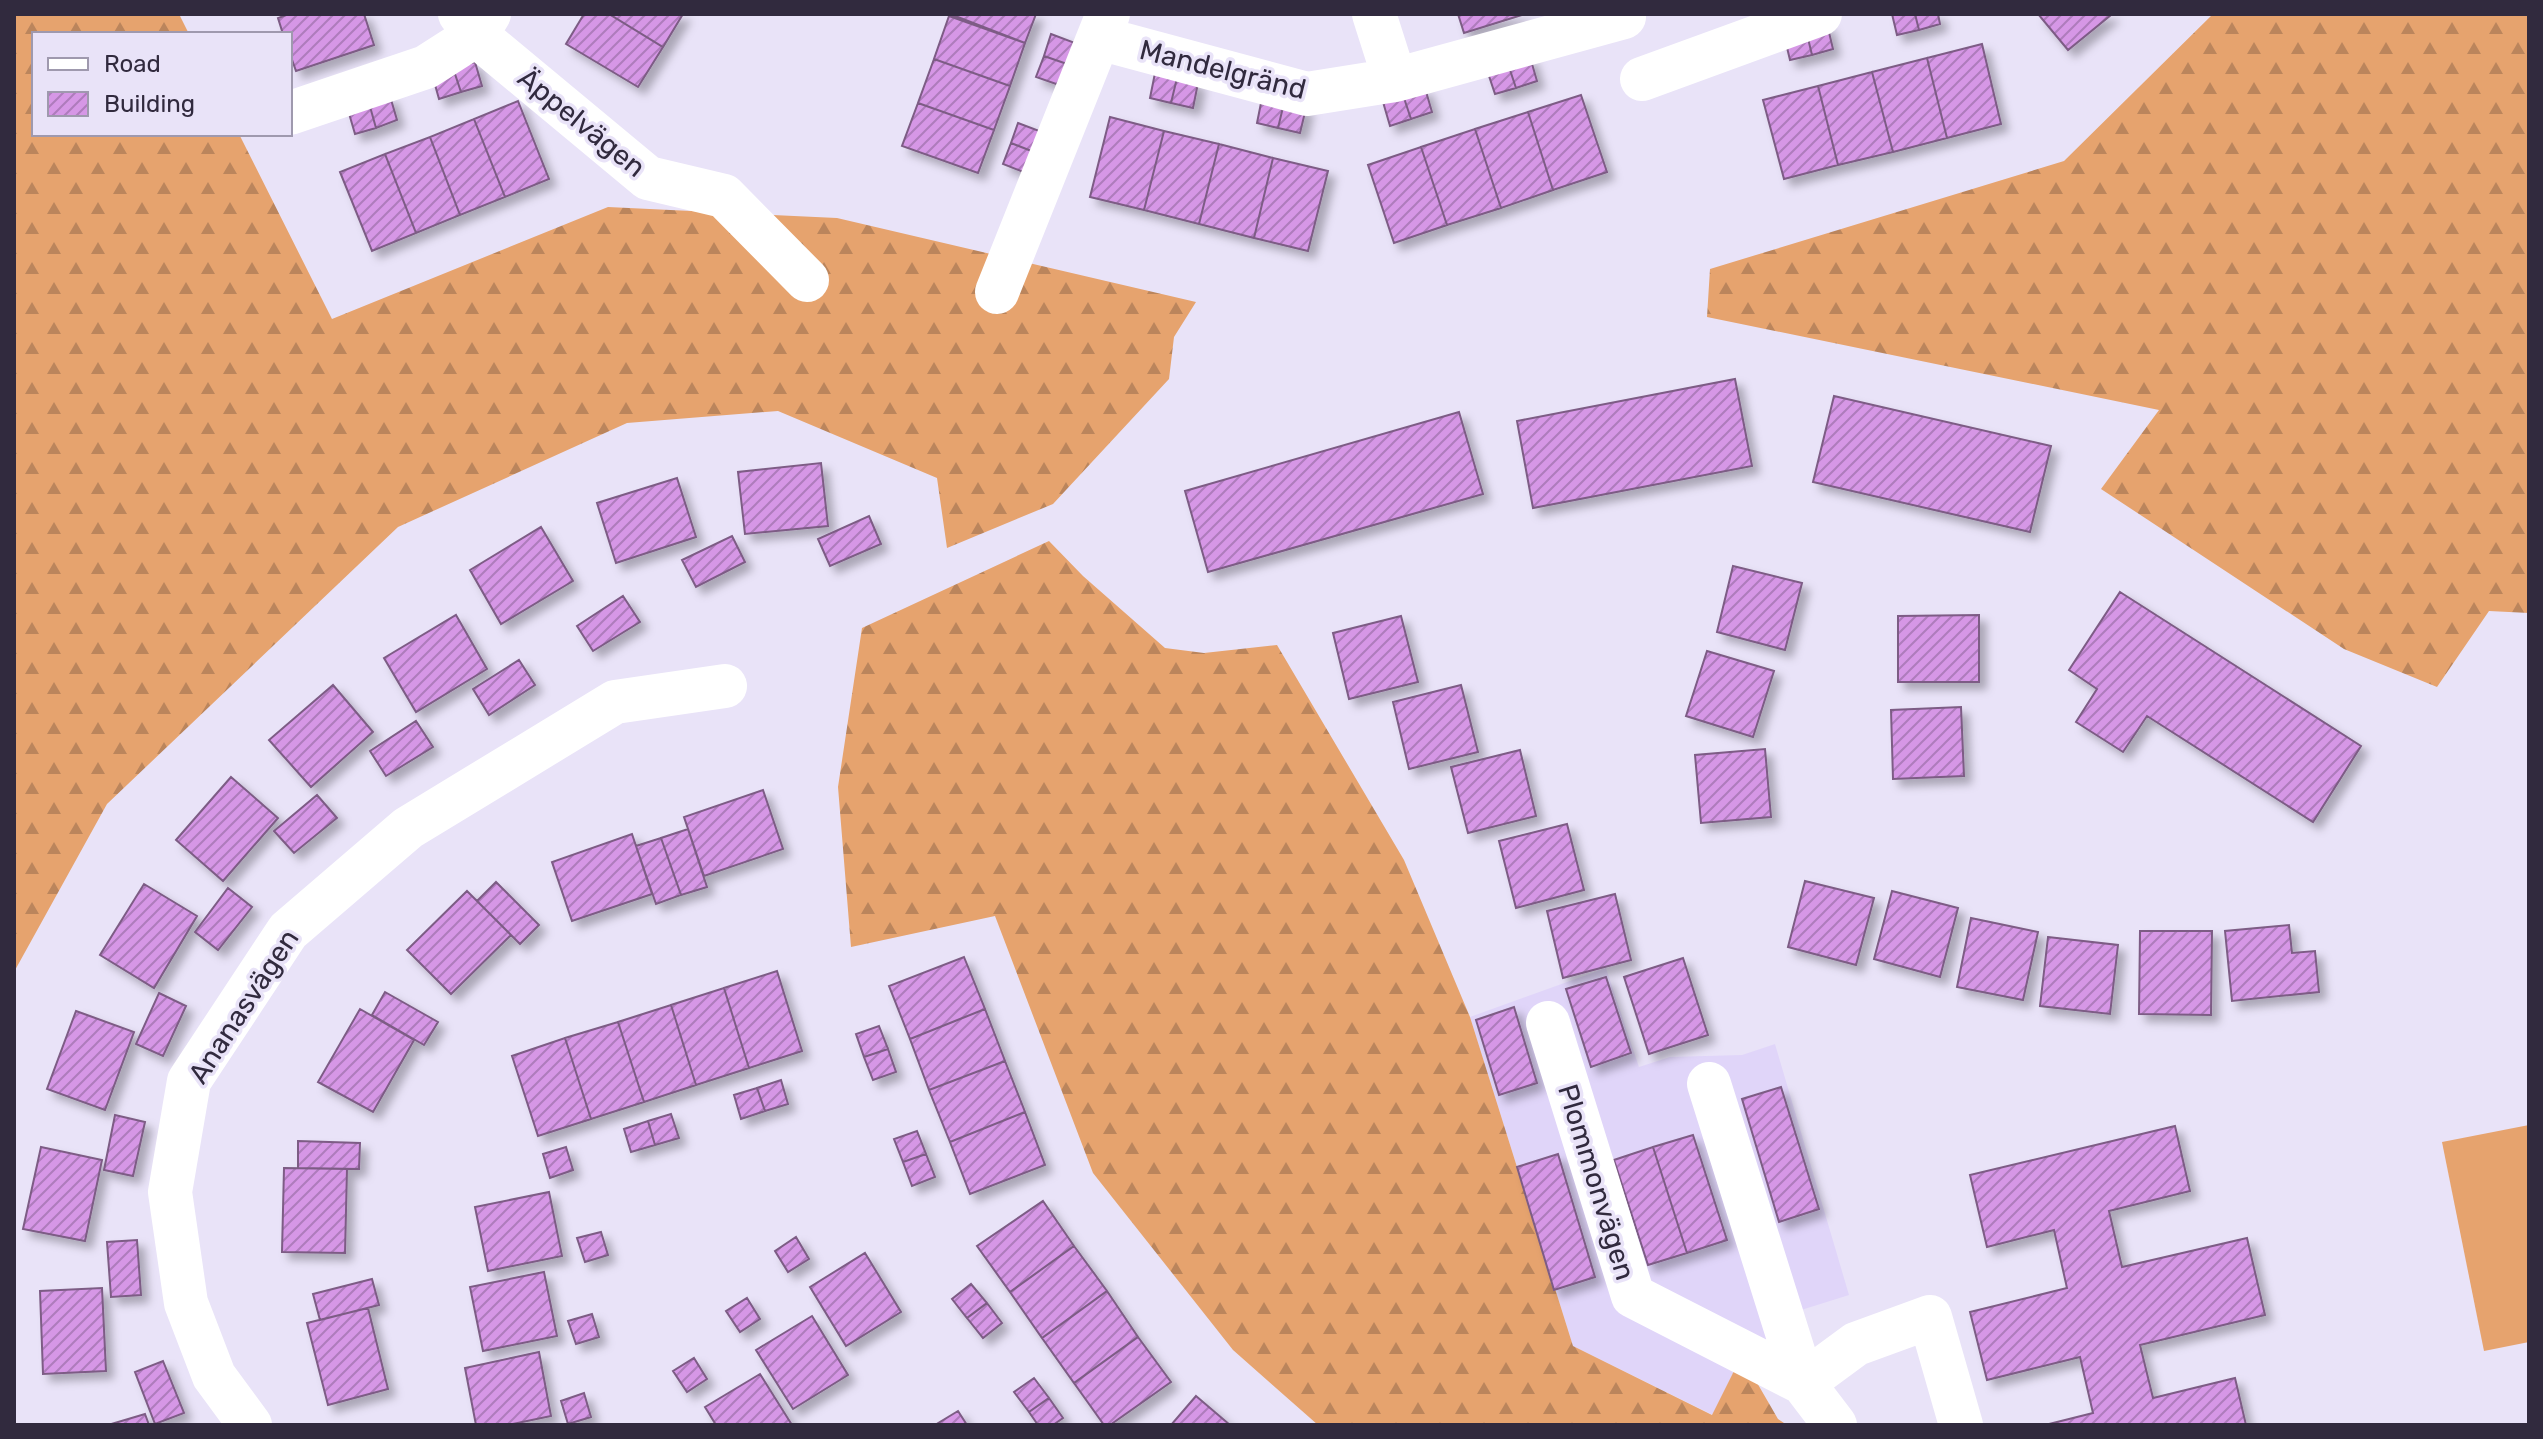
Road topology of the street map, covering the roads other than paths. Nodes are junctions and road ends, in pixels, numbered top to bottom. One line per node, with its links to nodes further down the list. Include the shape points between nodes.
1 (1374, 14): 7 (street)
2 (1820, 14): 6 (street)
3 (1624, 17): 7 (street, Mandelgränd)
4 (475, 21): 8 (street, Äppelvägen, via 426,67); 9 (street, Äppelvägen, via 648,178 724,196)
5 (1104, 26): 7 (street, Mandelgränd, via 1307,94); 10 (street, Mandelgränd)
6 (1642, 79)
7 (1395, 80)
8 (292, 112)
9 (807, 280)
10 (997, 292)
11 (725, 686): 15 (street, Ananasvägen, via 615,702 408,828 288,931 189,1081 170,1192 186,1303 214,1376)
12 (1548, 1023): 14 (street, Plommonvägen, via 1633,1296)
13 (1709, 1084): 14 (street, Plommonvägen)
14 (1803, 1383): 16 (street, Plommonvägen); 17 (street, via 1856,1344 1930,1317)
15 (250, 1425)
16 (1835, 1425)
17 (1961, 1425)

